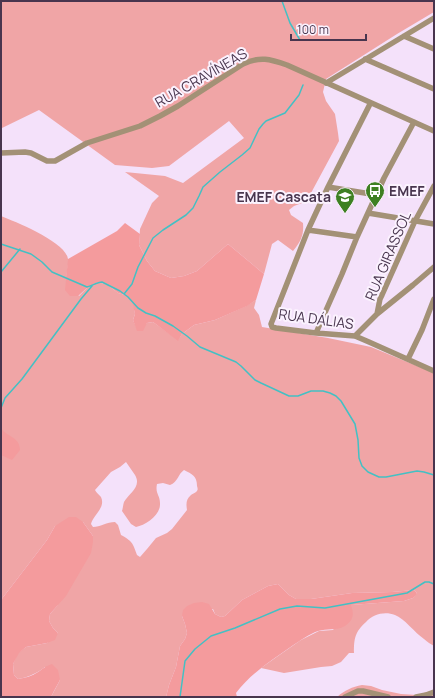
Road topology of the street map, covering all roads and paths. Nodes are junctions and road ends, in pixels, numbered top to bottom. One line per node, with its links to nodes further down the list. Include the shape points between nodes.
1 (434, 18): 2 (street)
2 (404, 36): 3 (street); 4 (street)
3 (434, 50)
4 (366, 59): 5 (street); 6 (street)
5 (326, 83): 7 (street, RUA CRAVÍNEAS); 10 (street, RUA CRAVÍNEAS, via 274,60 249,61 149,122 86,143 55,161 47,161 25,152)
6 (434, 89)
7 (370, 104): 8 (street, RUA CRAVÍNEAS); 12 (street)
8 (414, 122): 9 (street, RUA CRAVÍNEAS); 13 (street)
9 (434, 131)
10 (1, 153)
11 (434, 186): 15 (street, RUA GIRASSOL)
12 (328, 187): 13 (street); 17 (street)
13 (377, 195): 14 (street)
14 (368, 213): 15 (street); 18 (street)
15 (415, 221): 16 (street); 21 (street, RUA GIRASSOL, via 380,299)
16 (434, 224)
17 (308, 230): 18 (street); 22 (street, RUA DÁLIAS, via 271,324 274,328)
18 (357, 237): 22 (street)
19 (434, 267): 21 (street)
20 (434, 299): 24 (street)
21 (377, 314): 23 (street)
22 (316, 333): 23 (street, RUA DÁLIAS)
23 (355, 336): 24 (street, RUA DÁLIAS)
24 (408, 359): 25 (street, RUA DÁLIAS)
25 (434, 371)
26 (434, 692): 29 (street)
27 (345, 697): 28 (street, via 358,691)
28 (388, 697)
29 (416, 697)

